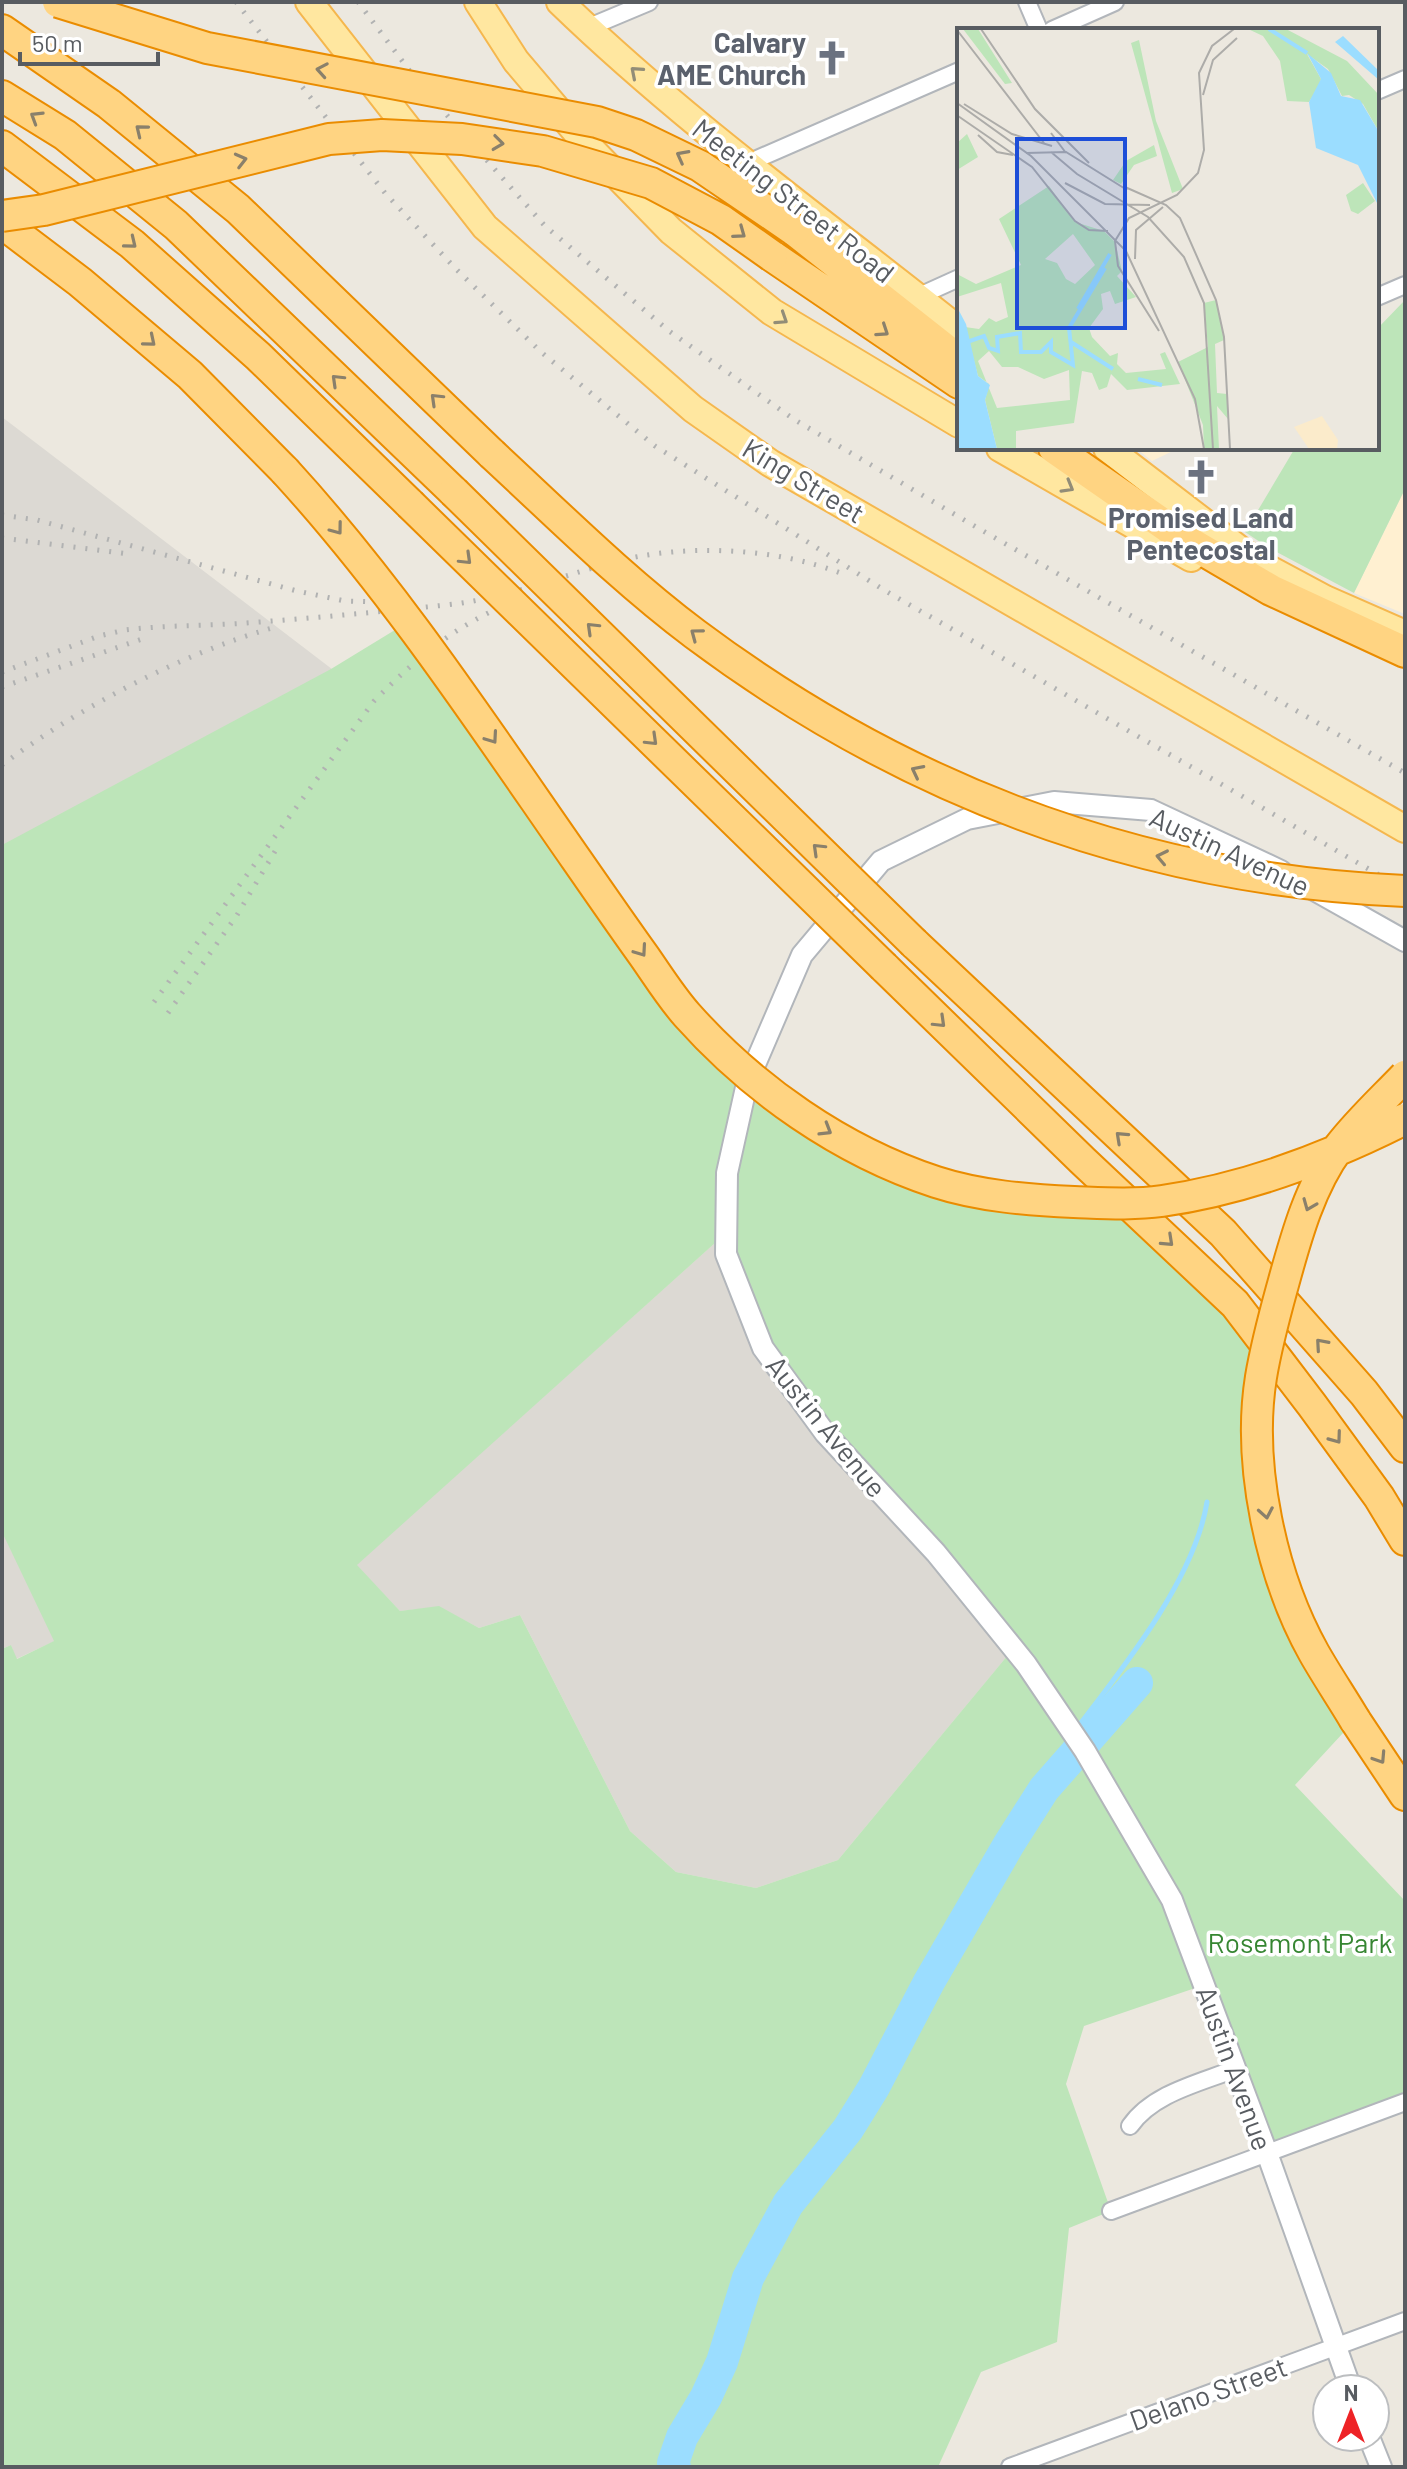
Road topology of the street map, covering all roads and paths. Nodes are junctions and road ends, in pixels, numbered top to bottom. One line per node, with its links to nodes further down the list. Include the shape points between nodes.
1 (58, 2): 25 (highway, one-way to 1, bridge, via 794,230 690,161 636,135 597,122 207,48)
2 (309, 2): 35 (main road, King Street, via 485,227 693,409 770,463)
3 (478, 2): 27 (main road, one-way to 27, via 516,61 671,231 772,312)
4 (560, 2): 8 (main road, Meeting Street Road)
5 (649, 2): 8 (street)
6 (1027, 2): 9 (street)
7 (1115, 2): 10 (street)
8 (587, 28): 17 (main road, Meeting Street Road, one-way to 8)
9 (1038, 28)
10 (1056, 28)
11 (2, 30): 36 (highway, one-way to 11, bridge, via 1293,882 1135,851 1027,817 936,780 773,688 653,600 492,454 238,209 109,104)
12 (957, 72): 17 (street)
13 (1405, 79): 14 (street)
14 (1379, 90)
15 (2, 96): 40 (highway, one-way to 15, bridge, via 1223,1233 914,943 454,492 176,225 65,135)
16 (2, 146): 41 (highway, one-way to 41, bridge, via 132,244 258,356 1235,1304 1379,1497)
17 (748, 163): 23 (main road, Meeting Street Road)
18 (2, 216): 26 (highway, one-way to 26, bridge, via 329,139 462,139 543,151 651,183 721,220)
19 (2, 223): 39 (highway, one-way to 39, bridge, via 190,375 326,515 416,633 685,1013 746,1073 819,1126 937,1182 1042,1200 1106,1203 1159,1202 1278,1174)
20 (957, 279): 23 (street)
21 (1405, 285): 22 (street)
22 (1379, 296)
23 (917, 297): 24 (main road, Meeting Street Road)
24 (957, 328)
25 (957, 358)
26 (957, 382)
27 (957, 423)
28 (1003, 450): 34 (main road, one-way to 34, via 1213,571 1306,617)
29 (1057, 450): 34 (highway, via 1189,542 1271,590)
30 (1078, 450): 32 (highway, via 1216,545)
31 (1110, 450): 32 (main road, via 1244,554)
32 (1346, 609): 33 (main road)
33 (1405, 634)
34 (1405, 654)
35 (1405, 829)
36 (1405, 891)
37 (1405, 941): 43 (street, Austin Avenue, via 1285,873 1151,810 1054,802 967,819 881,861 802,955 747,1083 727,1173 726,1254 763,1348 825,1433 975,1600 1072,1730 1172,1900)
38 (1405, 1076): 42 (highway, one-way to 42, bridge, via 1338,1148 1317,1185 1272,1326 1257,1424 1259,1477 1281,1577 1312,1651)
39 (1405, 1119)
40 (1405, 1447)
41 (1405, 1540)
42 (1405, 1795)
43 (1235, 2069): 45 (street, via 1169,2094 1138,2114); 46 (street, Austin Avenue)
44 (1405, 2102): 46 (street)
45 (1130, 2126)
46 (1267, 2153): 47 (street); 49 (street, Austin Avenue)
47 (1111, 2211)
48 (1405, 2321): 49 (street, Delano Street)
49 (1335, 2346): 50 (street, Austin Avenue); 51 (street, Delano Street)
50 (1345, 2373)
51 (1010, 2467)

